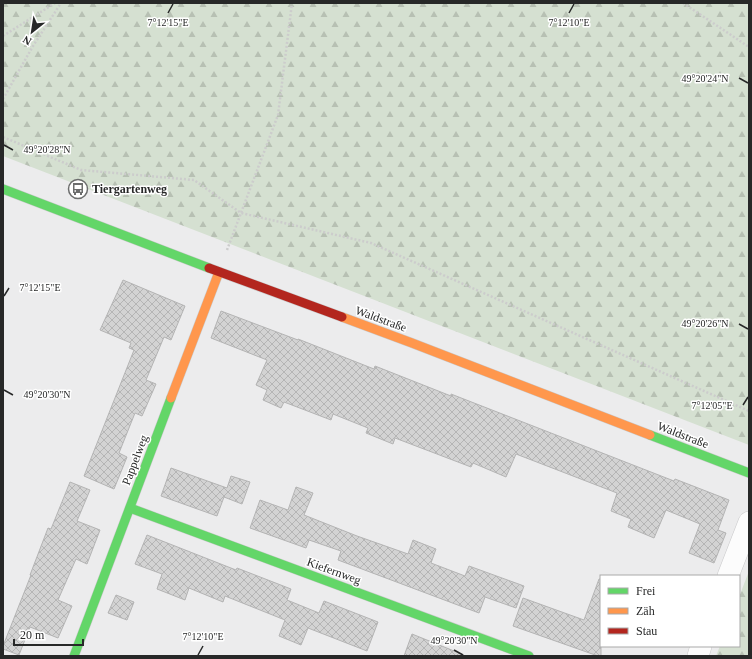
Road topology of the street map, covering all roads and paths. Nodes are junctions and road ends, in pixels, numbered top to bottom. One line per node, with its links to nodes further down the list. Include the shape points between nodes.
1 (55, 3): 5 (path)
2 (61, 3): 7 (path)
3 (292, 3): 10 (path, via 278,115)
4 (683, 3): 6 (path)
5 (3, 36)
6 (749, 47)
7 (3, 99)
8 (3, 137): 10 (path, via 81,170 194,180)
9 (3, 189): 11 (street, Waldstraße)
10 (241, 213): 11 (path); 12 (path, via 371,244)
11 (219, 272): 13 (street, Waldstraße); 14 (street, Pappelweg)
12 (749, 411)
13 (749, 473)
14 (130, 508): 17 (street, Pappelweg); 18 (street, Kiefernweg)
15 (749, 522): 16 (street)
16 (728, 575)
17 (74, 656)
18 (529, 656)

